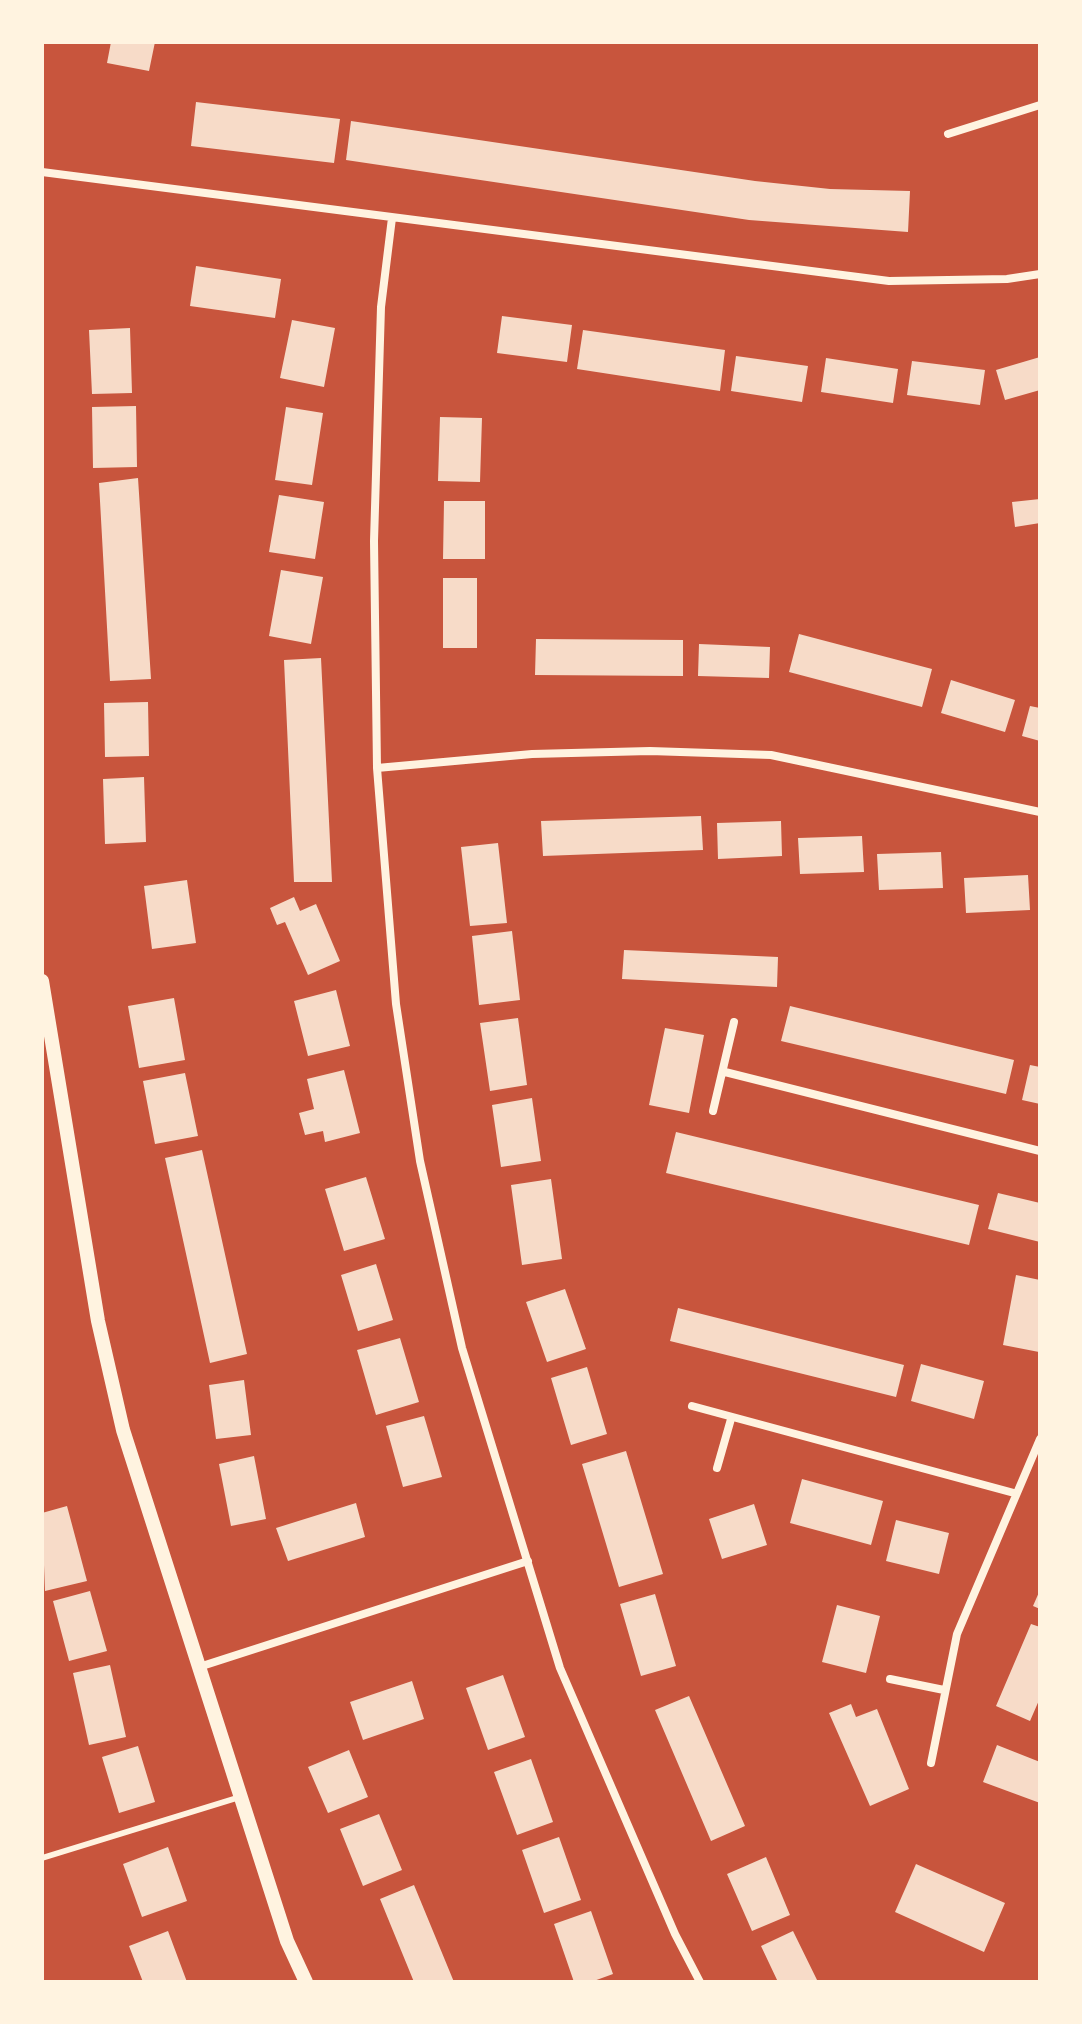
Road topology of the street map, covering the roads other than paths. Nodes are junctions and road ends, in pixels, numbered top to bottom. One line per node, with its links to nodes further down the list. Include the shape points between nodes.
1 (1040, 105): 2 (street)
2 (948, 134)
3 (42, 172): 4 (street)
4 (392, 218): 5 (street, via 889,281); 6 (street, via 381,307 374,541)
5 (1040, 274)
6 (377, 768): 7 (street, via 532,754 771,755); 18 (street, via 396,1004 420,1161 462,1348)
7 (1040, 812)
8 (42, 981): 19 (street, via 98,1321 123,1430)
9 (734, 1022): 10 (street)
10 (725, 1072): 11 (street); 12 (street)
11 (713, 1111)
12 (1040, 1151)
13 (692, 1406): 14 (street)
14 (731, 1419): 16 (street); 17 (street)
15 (1040, 1439): 17 (street)
16 (717, 1468)
17 (1014, 1493): 21 (street, via 957,1634)
18 (528, 1561): 19 (street); 26 (street, via 560,1668)
19 (199, 1667): 23 (street)
20 (890, 1679): 21 (street)
21 (944, 1690): 22 (street)
22 (931, 1763)
23 (240, 1797): 24 (lane); 25 (street, via 287,1941)
24 (42, 1858)
25 (306, 1982)
26 (700, 1982)

